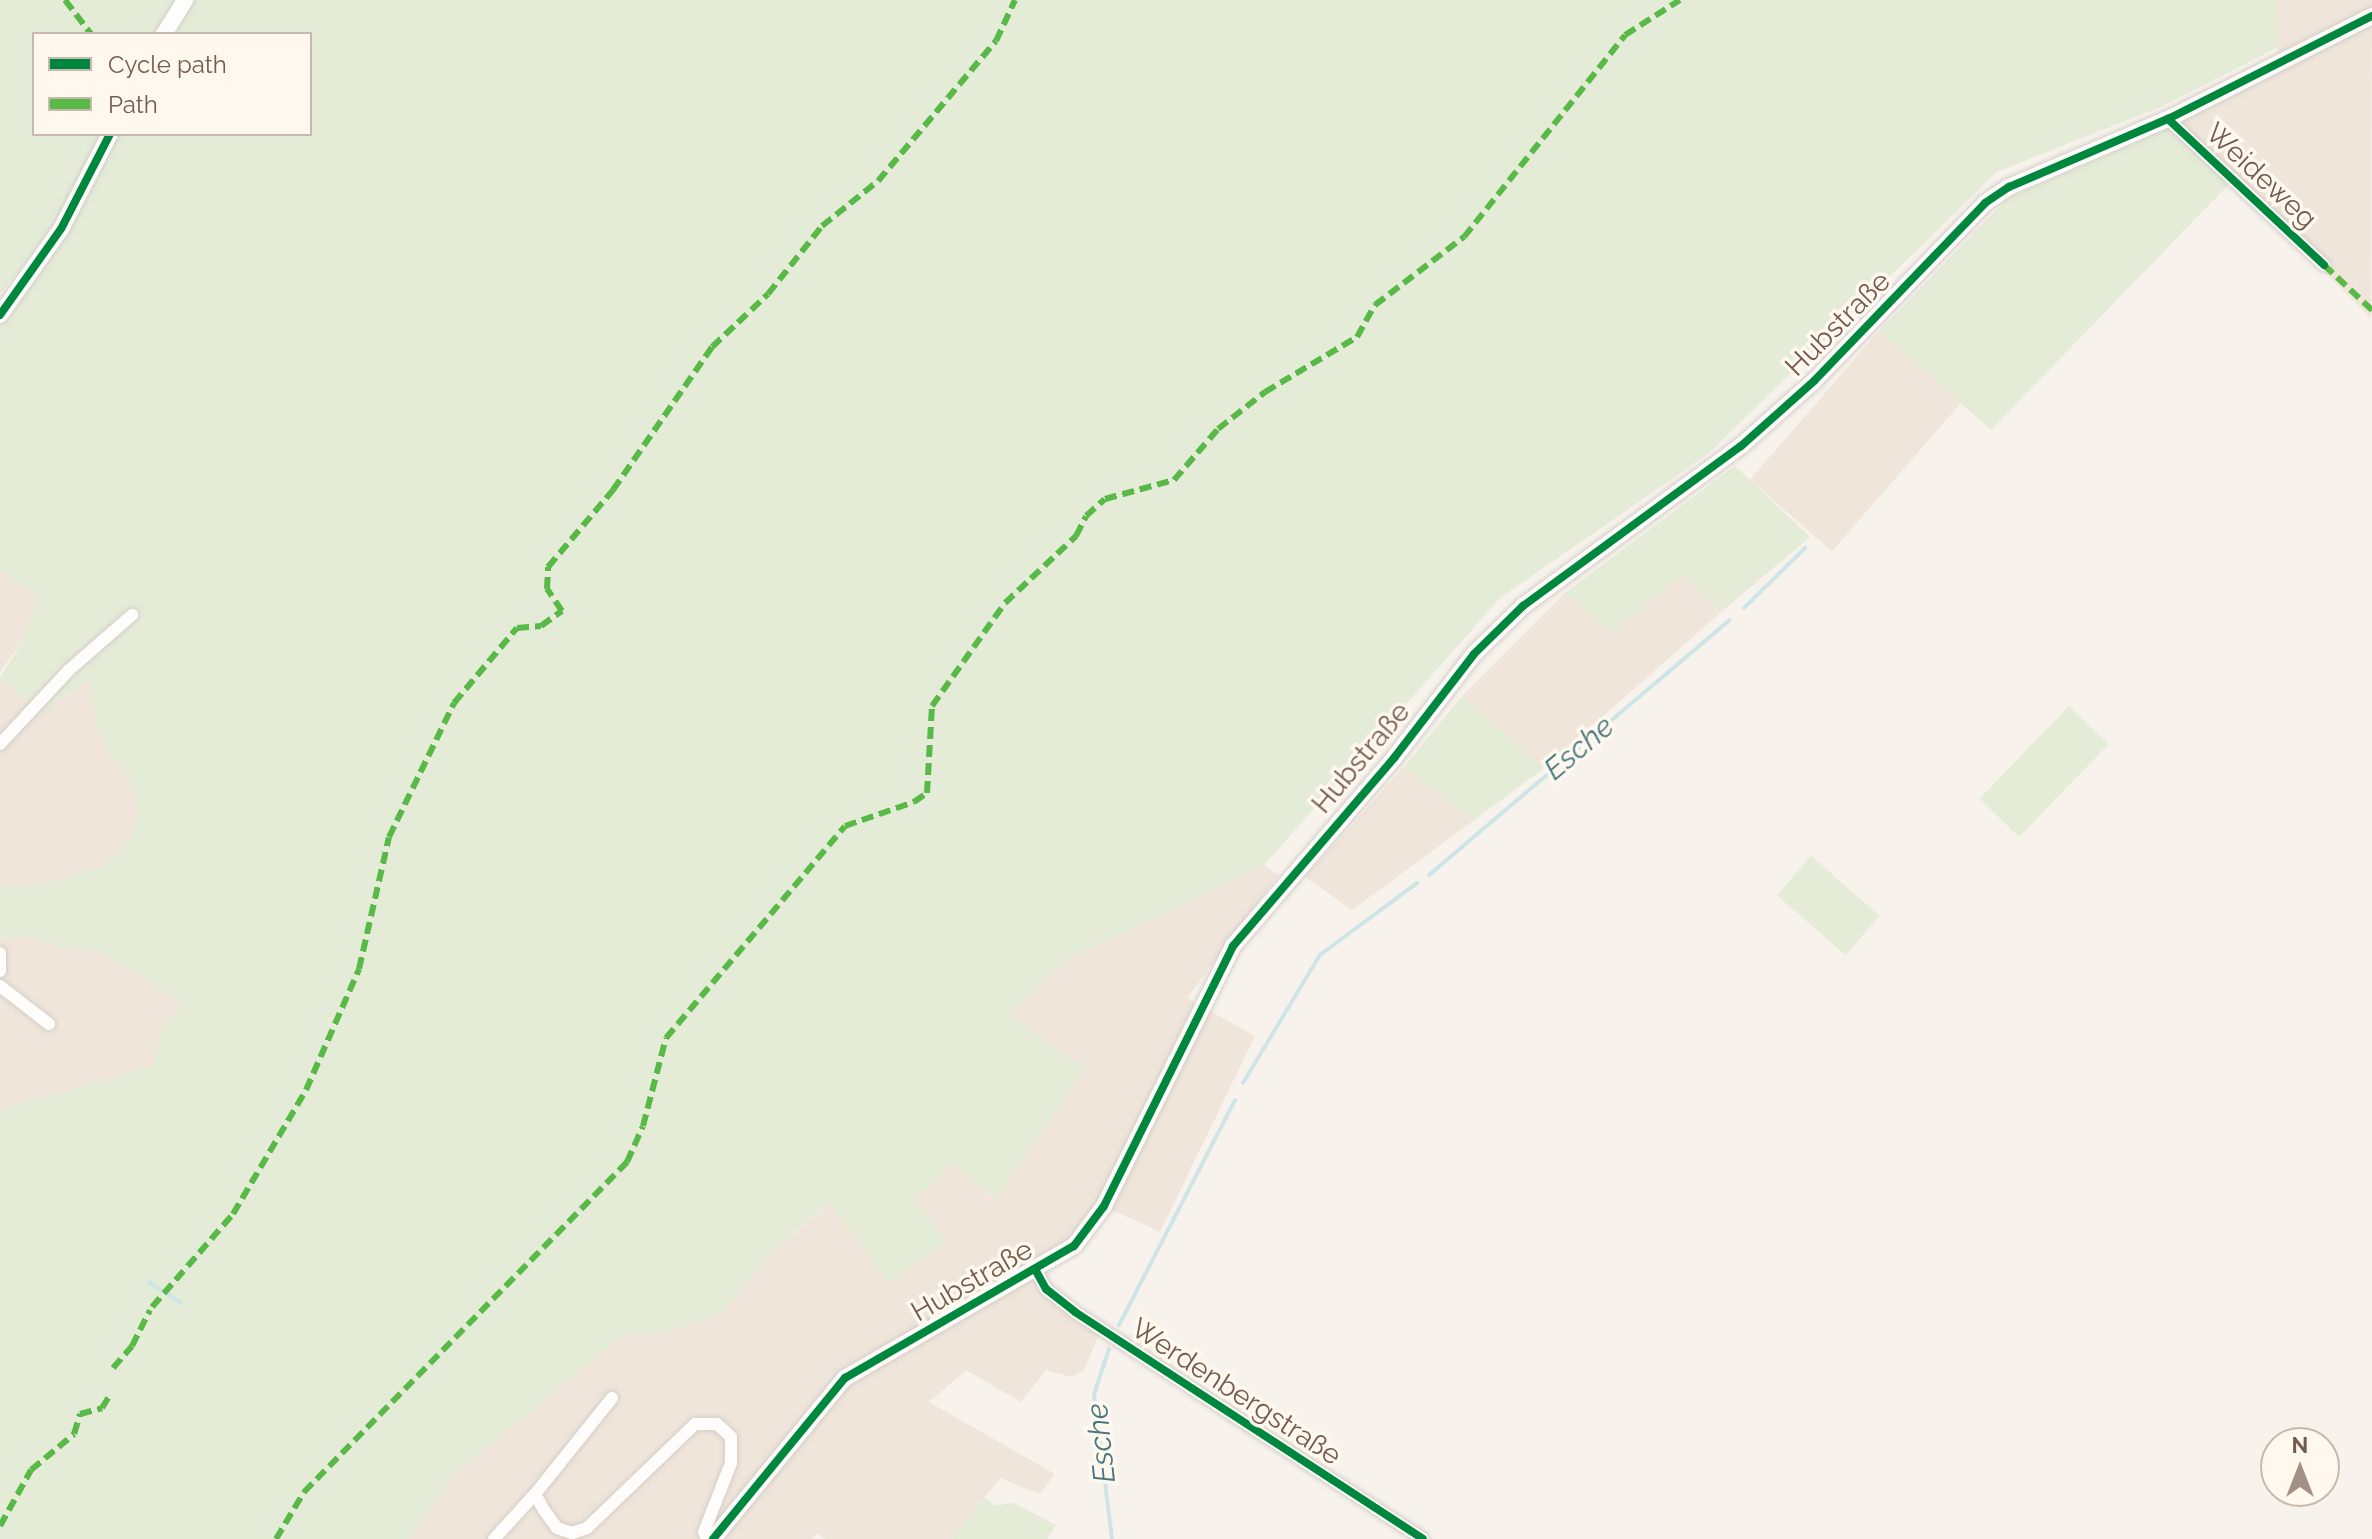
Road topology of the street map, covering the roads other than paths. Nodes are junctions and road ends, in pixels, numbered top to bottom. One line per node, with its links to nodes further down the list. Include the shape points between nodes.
1 (185, 0): 3 (street)
2 (2372, 16): 4 (street, Hubstraße)
3 (165, 32)
4 (2168, 119): 6 (street, Weideweg); 14 (street, Hubstraße, via 2009,187 1985,203 1777,415 1715,468 1554,580 1504,624 1233,946 1104,1206 1074,1246)
5 (109, 136): 7 (street, via 61,229)
6 (2324, 265)
7 (0, 315)
8 (132, 615): 9 (street, via 69,670)
9 (0, 744)
10 (0, 953): 11 (street)
11 (0, 971)
12 (0, 986): 13 (street)
13 (49, 1024)
14 (1036, 1271): 19 (street, Hubstraße, via 845,1378); 20 (street, Werdenbergstraße, via 1046,1289 1075,1312)
15 (612, 1398): 16 (street)
16 (535, 1494): 17 (street); 18 (street, via 557,1528 572,1533 587,1528 695,1424 717,1424 731,1437 731,1463 704,1532)
17 (494, 1539)
18 (707, 1539)
19 (713, 1539)
20 (1423, 1539)

